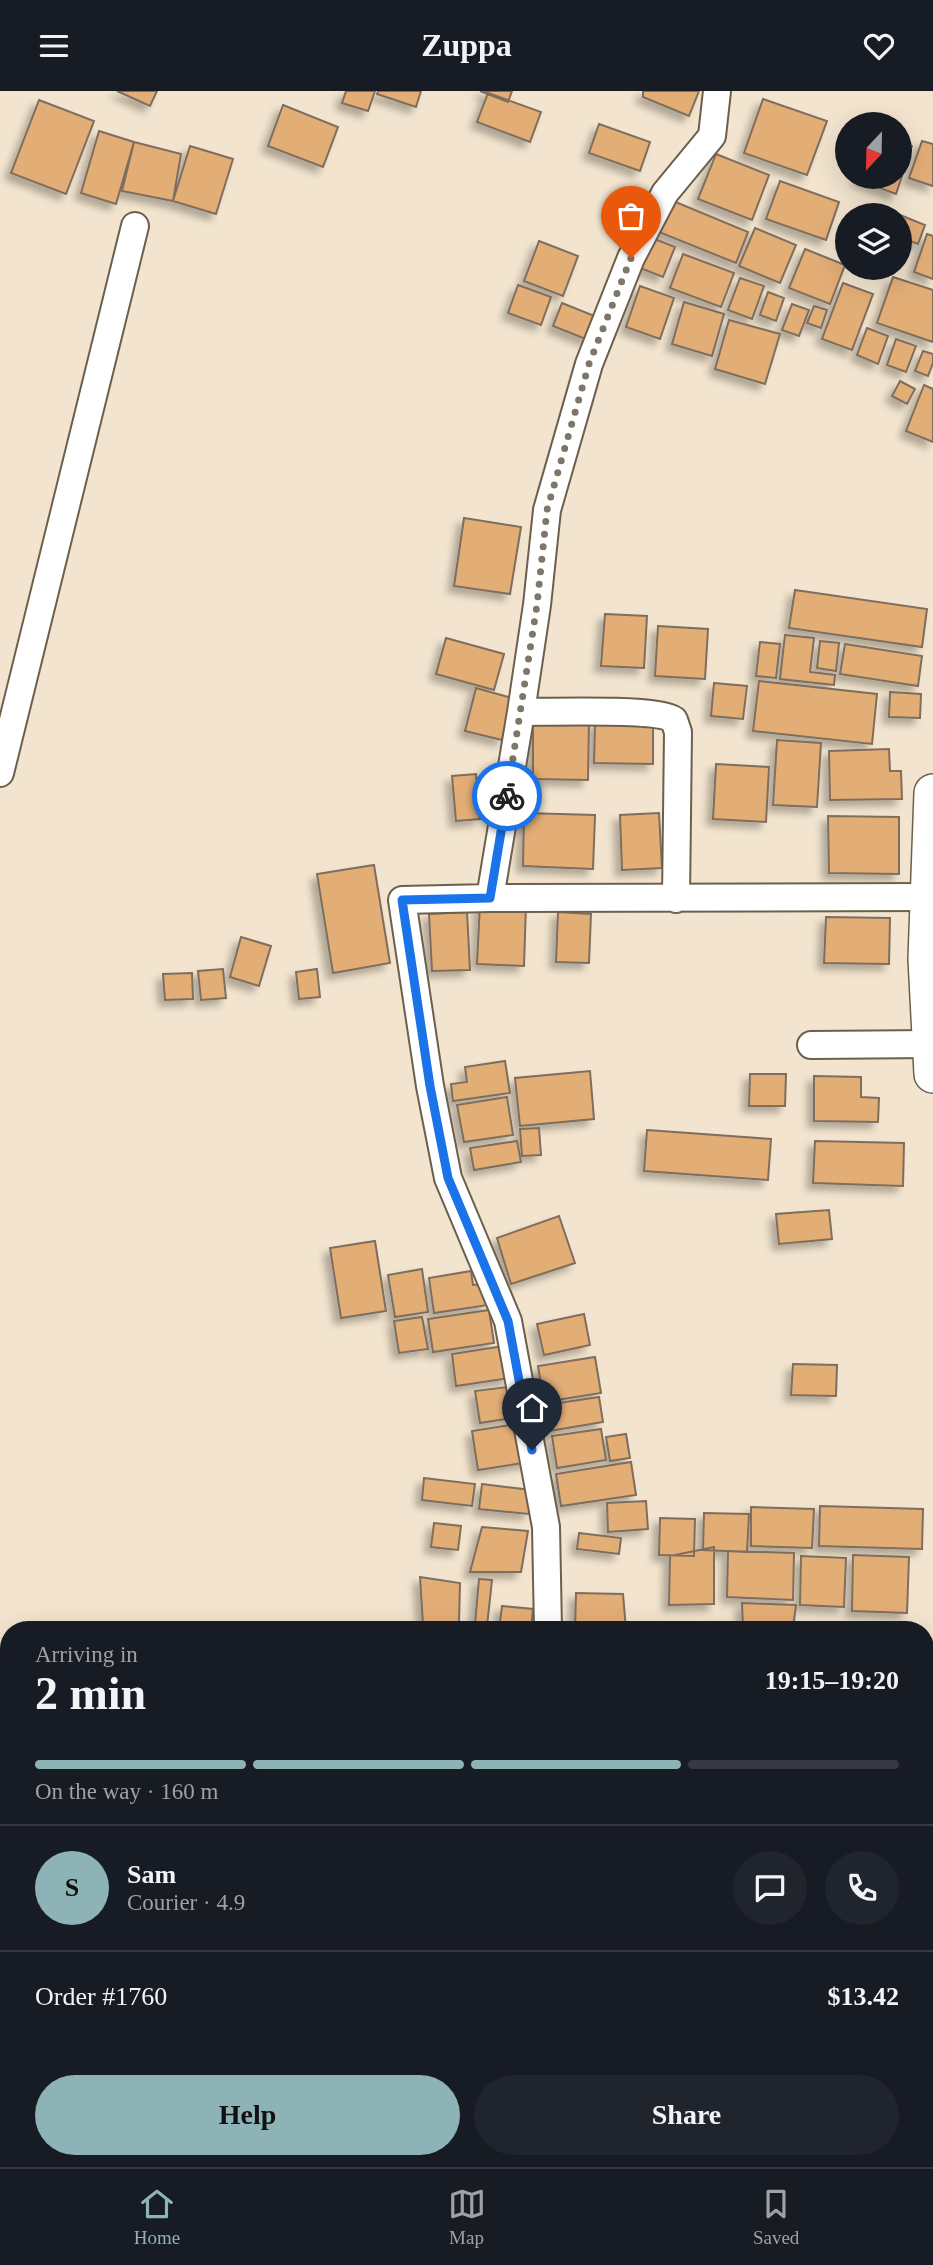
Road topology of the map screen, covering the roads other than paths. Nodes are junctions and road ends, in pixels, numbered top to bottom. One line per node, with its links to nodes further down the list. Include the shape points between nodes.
1 (716, 91): 3 (street, via 712,136 665,193 631,258 589,364 547,510)
2 (135, 226): 4 (street)
3 (521, 712): 7 (street); 8 (street, via 642,713 674,720 678,732)
4 (0, 773)
5 (933, 793): 6 (street)
6 (929, 897): 8 (street); 10 (street)
7 (490, 898): 8 (street); 11 (street, via 402,900 448,1178 508,1321 546,1527)
8 (676, 899)
9 (811, 1045): 10 (street)
10 (932, 1059)
11 (548, 1621)

